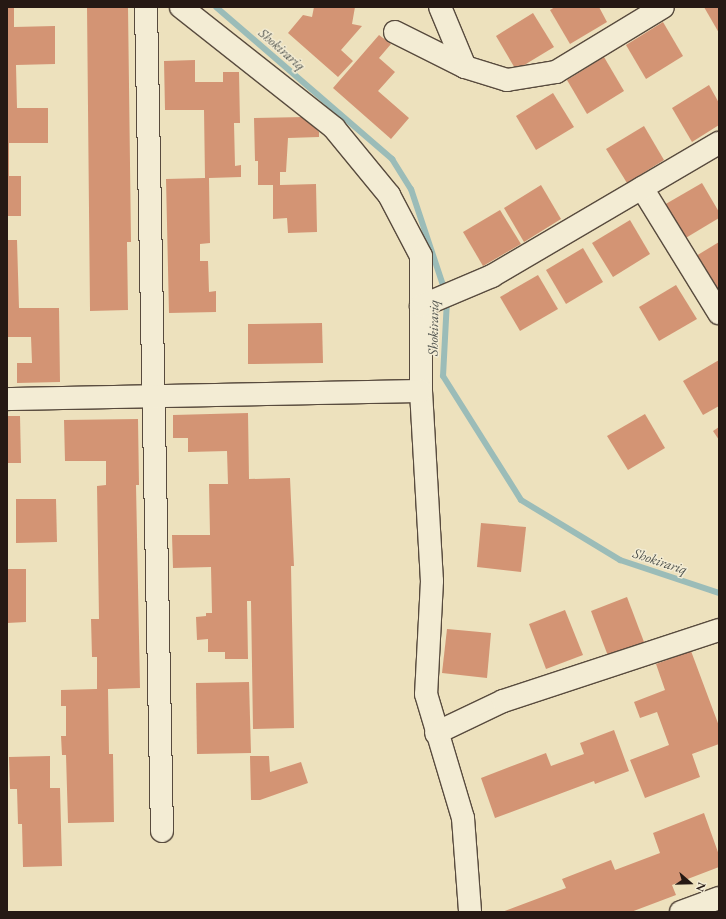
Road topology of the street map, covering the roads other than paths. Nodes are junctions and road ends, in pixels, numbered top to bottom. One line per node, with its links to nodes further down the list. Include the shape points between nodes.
1 (146, 7): 12 (street)
2 (181, 7): 9 (street, via 334,128 389,195 421,256)
3 (440, 7): 6 (street)
4 (663, 7): 6 (street, via 556,72 508,80)
5 (394, 32): 6 (street)
6 (465, 67)
7 (719, 143): 8 (street)
8 (642, 188): 9 (street, via 492,276); 10 (street)
9 (421, 306): 11 (street)
10 (719, 313)
11 (421, 391): 12 (street); 15 (street, via 432,581 426,694)
12 (154, 395): 13 (street); 16 (street)
13 (7, 399)
14 (719, 630): 15 (street, via 503,702)
15 (436, 733): 18 (street, via 462,818)
16 (162, 831)
17 (719, 898): 19 (street)
18 (470, 912)
19 (681, 912)

